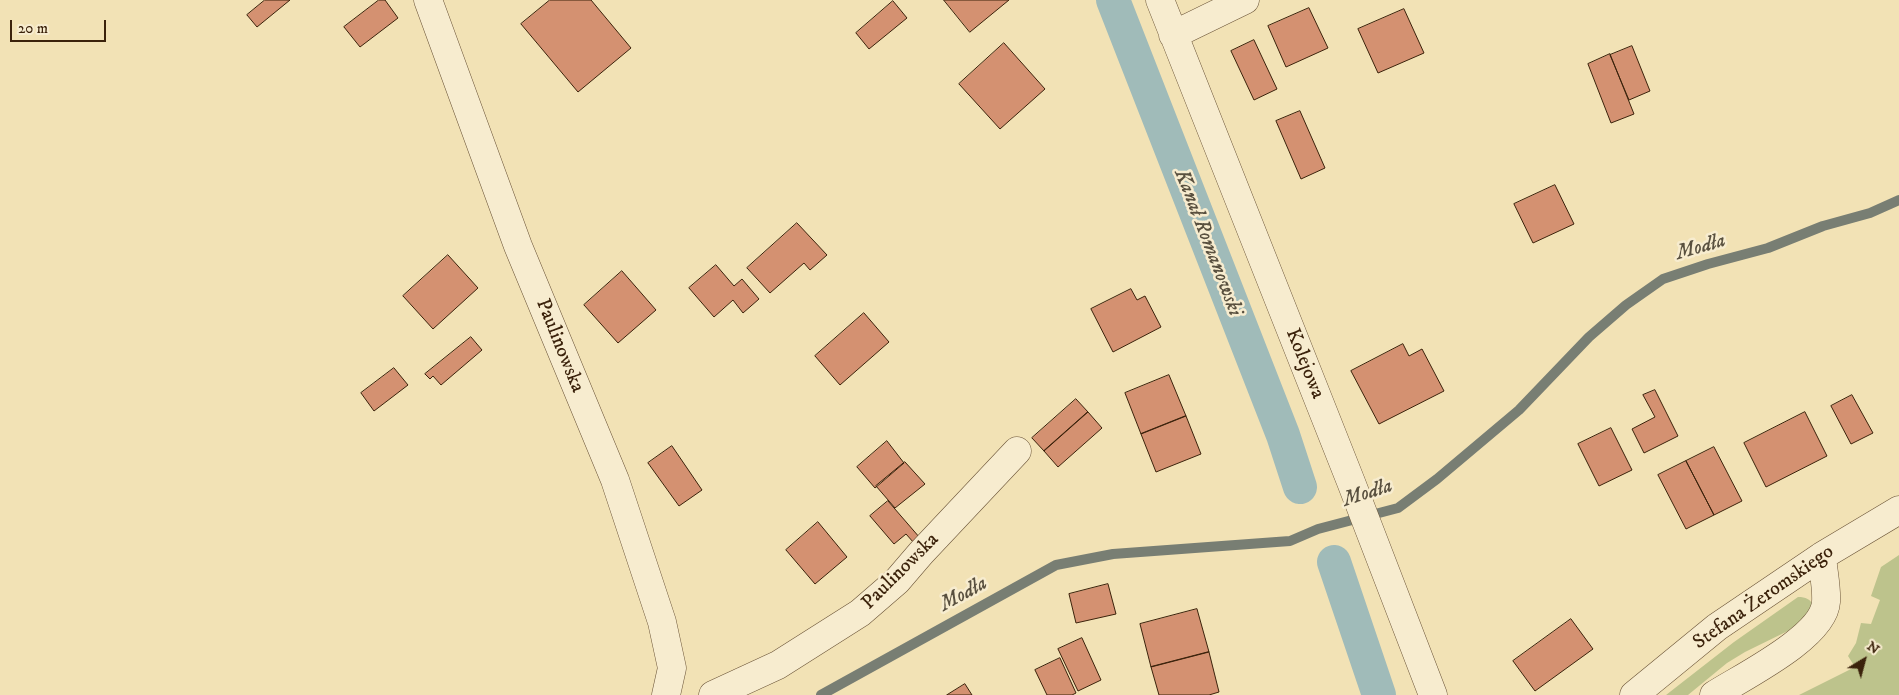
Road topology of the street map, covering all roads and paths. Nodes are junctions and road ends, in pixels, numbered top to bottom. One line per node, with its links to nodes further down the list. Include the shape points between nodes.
1 (428, 0): 8 (street, Paulinowska, via 518,246 618,490 666,638 672,668)
2 (1160, 0): 4 (street, Kolejowa)
3 (1245, 0): 4 (street)
4 (1173, 35): 10 (street, Kolejowa)
5 (1017, 451): 9 (street, Paulinowska, via 890,588 860,613 778,665)
6 (1899, 510): 7 (street, Stefana Żeromskiego)
7 (1822, 556): 11 (street, Stefana Żeromskiego, via 1718,627); 12 (street, via 1826,603 1811,631)
8 (666, 695)
9 (713, 695)
10 (1433, 695)
11 (1634, 695)
12 (1714, 695)

